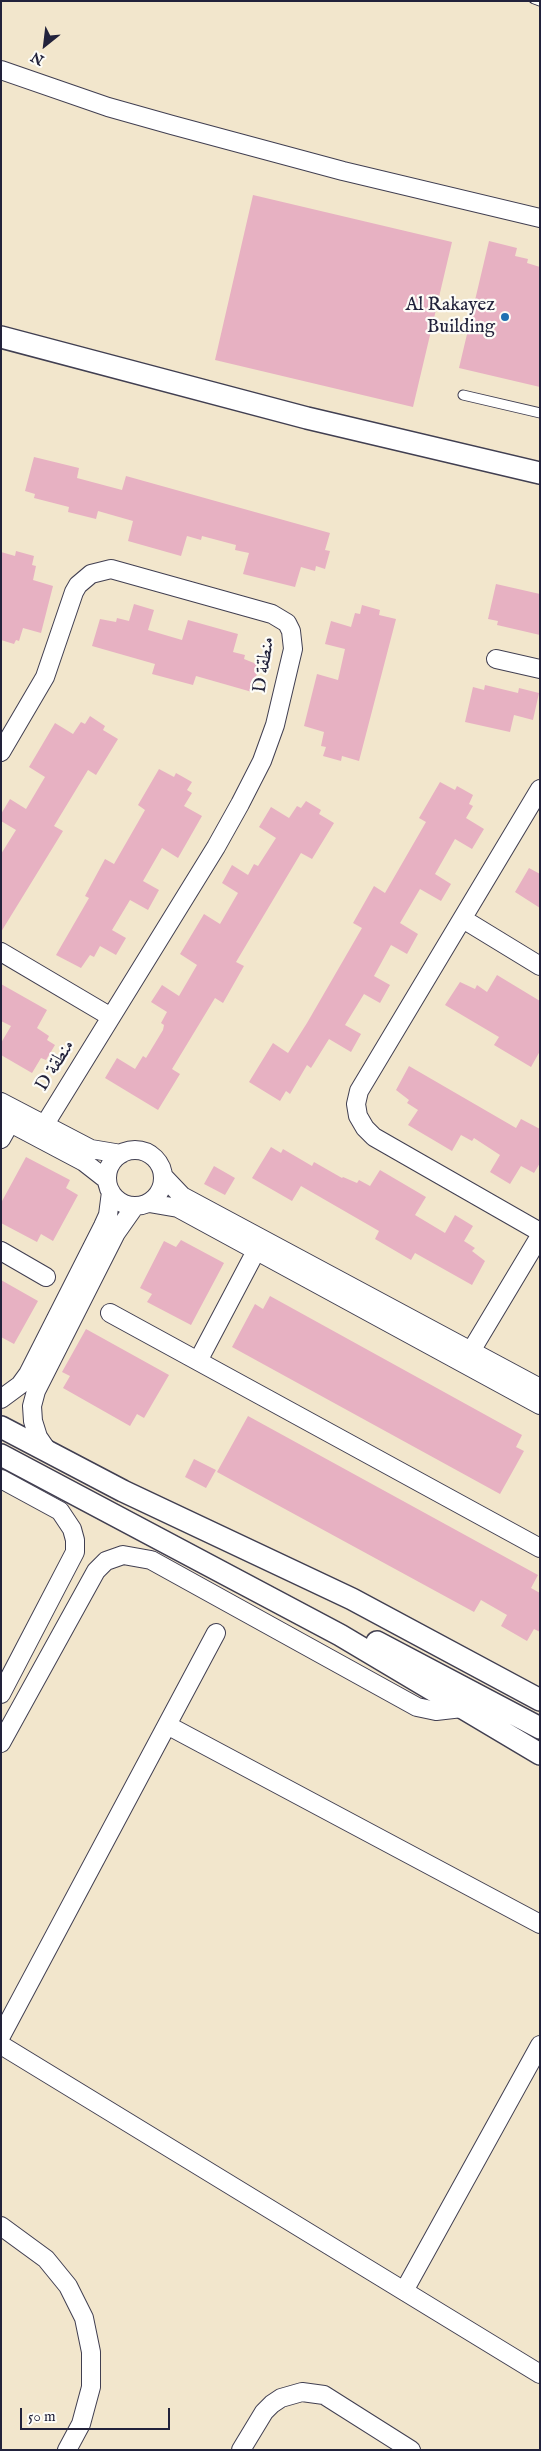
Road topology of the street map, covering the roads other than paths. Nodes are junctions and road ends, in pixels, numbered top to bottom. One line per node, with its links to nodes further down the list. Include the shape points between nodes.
1 (1, 70): 2 (street, via 153,120 343,171)
2 (540, 218)
3 (1, 337): 6 (street, via 316,420)
4 (463, 395): 5 (lane)
5 (540, 413)
6 (540, 473)
7 (496, 659): 8 (street)
8 (540, 669)
9 (1, 752): 14 (street, D منطقة, via 45,677 74,592 91,574 112,569 272,614 286,623 291,631 293,649 285,687 262,761 216,848)
10 (540, 789): 11 (street)
11 (463, 919): 13 (street); 23 (street, via 359,1091 358,1116 374,1137)
12 (1, 952): 14 (street)
13 (540, 966)
14 (111, 1017): 17 (street, D منطقة)
15 (1, 1102): 17 (street)
16 (6, 1120): 17 (street); 18 (street)
17 (41, 1131): 19 (street, via 91,1149); 21 (street, via 92,1167)
18 (1, 1139)
19 (121, 1154): 20 (street, via 129,1151 148,1154 155,1159); 21 (street, via 110,1165)
20 (163, 1176): 22 (street, via 160,1192); 28 (street, via 182,1196)
21 (109, 1186): 22 (street, via 121,1202); 31 (street, via 108,1215 28,1374 20,1385)
22 (142, 1205): 25 (street, via 168,1204 178,1208); 34 (street, via 116,1233 36,1391 32,1406 33,1422)
23 (540, 1234): 28 (street)
24 (1, 1251): 26 (street)
25 (256, 1251): 28 (street); 29 (street)
26 (46, 1277)
27 (110, 1313): 29 (street)
28 (467, 1357): 30 (street); 32 (street)
29 (198, 1361): 37 (street)
30 (540, 1388)
31 (1, 1399)
32 (540, 1405)
33 (1, 1427): 34 (street)
34 (47, 1450): 43 (street, via 123,1491 352,1599)
35 (1, 1454): 41 (street)
36 (1, 1479): 38 (street, via 53,1506 72,1529 75,1552)
37 (540, 1548)
38 (39, 1620): 39 (street); 42 (street)
39 (62, 1632): 44 (street, via 100,1567 114,1557 132,1555 151,1560 417,1707 436,1711); 47 (street)
40 (216, 1633): 45 (street)
41 (340, 1635): 44 (street); 46 (street, via 363,1637 379,1643)
42 (1, 1694)
43 (540, 1700)
44 (462, 1708): 48 (street)
45 (167, 1725): 49 (street); 50 (street)
46 (540, 1728)
47 (1, 1743)
48 (540, 1754)
49 (540, 1924)
50 (1, 2036)
51 (1, 2044): 54 (street)
52 (540, 2046): 54 (street)
53 (1, 2226): 56 (street, via 33,2247 58,2272 77,2302 86,2326 91,2352 91,2387 81,2424)
54 (404, 2291): 55 (street)
55 (540, 2374)
56 (67, 2450)
57 (241, 2450): 58 (street, via 272,2404 302,2392 324,2395)
58 (412, 2450)

